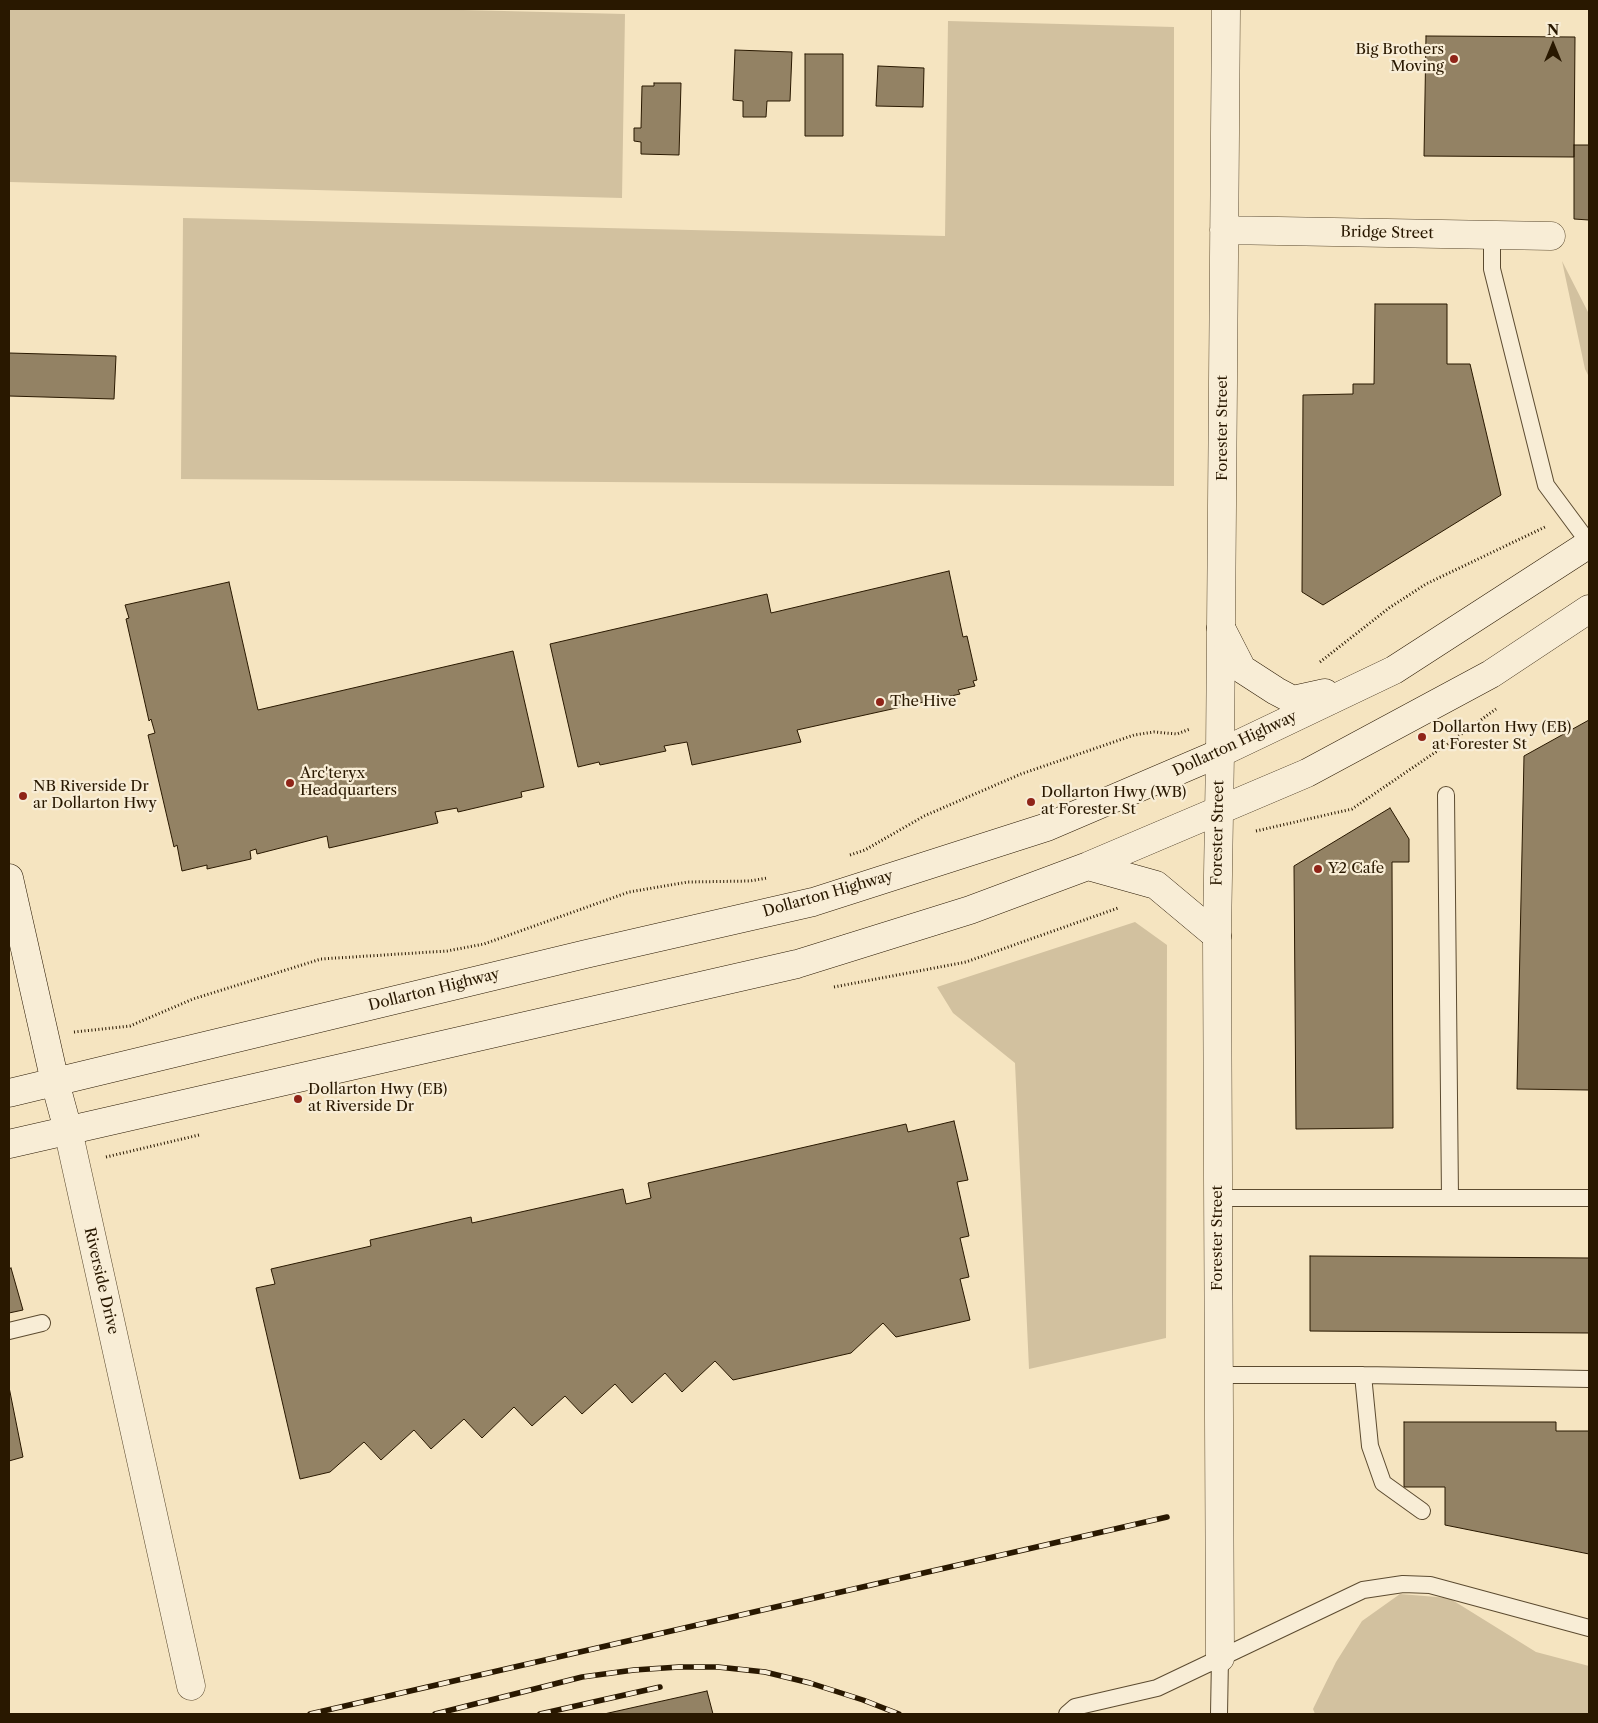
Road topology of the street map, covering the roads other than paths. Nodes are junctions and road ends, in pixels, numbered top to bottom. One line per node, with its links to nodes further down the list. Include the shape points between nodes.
1 (1226, 9): 2 (street, Forester Street)
2 (1224, 230): 3 (street, Bridge Street); 7 (street, Forester Street)
3 (1492, 235): 4 (street, Bridge Street); 5 (lane, via 1492,269 1546,485)
4 (1551, 236)
5 (1589, 543): 8 (street, Dollarton Highway, via 1394,670)
6 (1589, 609): 11 (street, via 1473,684 1308,773)
7 (1221, 628): 8 (street, via 1242,669 1293,700); 9 (street, Forester Street)
8 (1364, 684): 9 (street, Dollarton Highway)
9 (1220, 753): 11 (street, Forester Street); 15 (street, Dollarton Highway, via 1047,827 813,902)
10 (1446, 795): 20 (lane)
11 (1218, 810): 12 (street); 14 (street, Forester Street)
12 (1088, 866): 14 (street, via 1156,885); 17 (street, via 970,910 797,964)
13 (9, 878): 15 (street, Riverside Drive)
14 (1216, 936): 19 (street, Forester Street)
15 (54, 1082): 16 (street, Dollarton Highway); 17 (street, Riverside Drive)
16 (9, 1093)
17 (68, 1130): 18 (street); 30 (street, Riverside Drive)
18 (9, 1144)
19 (1218, 1198): 20 (lane); 24 (street, Forester Street)
20 (1450, 1198): 21 (lane)
21 (1589, 1198)
22 (42, 1323): 23 (lane)
23 (9, 1331)
24 (1218, 1375): 25 (lane); 29 (street, Forester Street)
25 (1363, 1375): 26 (lane); 27 (lane, via 1370,1446 1383,1484)
26 (1589, 1378)
27 (1422, 1511)
28 (1589, 1628): 29 (lane, via 1430,1585 1403,1584 1364,1590)
29 (1220, 1658): 31 (lane, via 1157,1688 1075,1707); 32 (lane)
30 (191, 1686)
31 (1067, 1714)
32 (1219, 1714)

